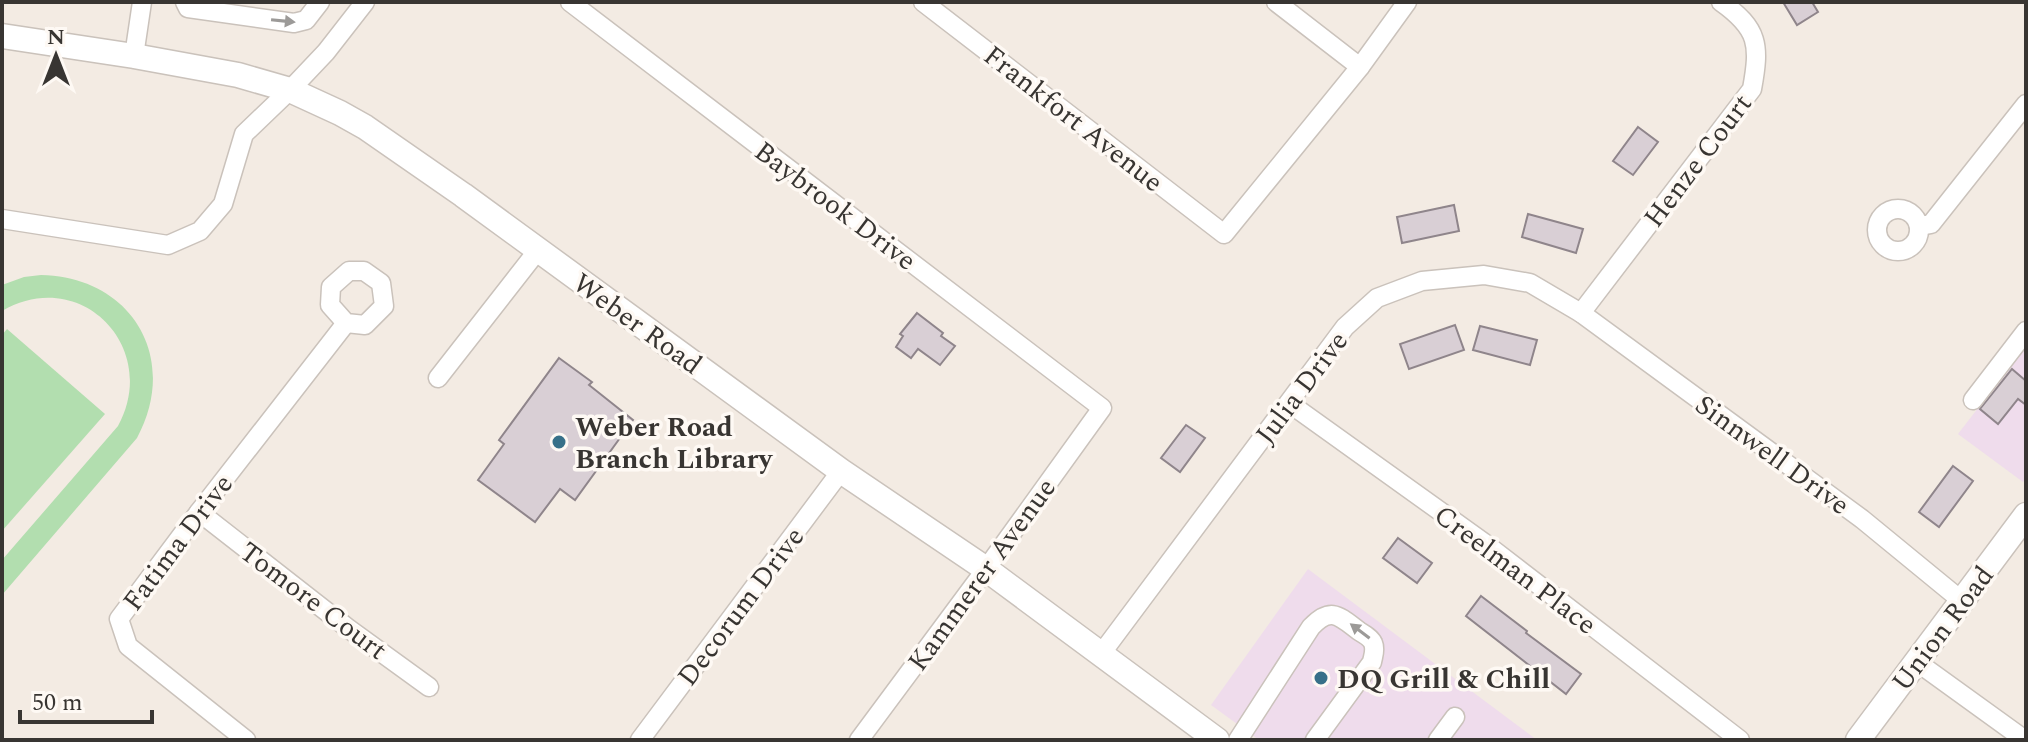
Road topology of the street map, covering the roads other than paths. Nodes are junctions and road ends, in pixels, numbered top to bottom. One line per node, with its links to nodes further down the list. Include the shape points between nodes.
1 (142, 2): 11 (street)
2 (185, 2): 3 (street, one-way to 3, via 188,8 294,23 306,20)
3 (320, 2)
4 (365, 2): 13 (street)
5 (570, 2): 24 (street, Baybrook Drive)
6 (923, 2): 12 (street, Frankfort Avenue, via 1224,234)
7 (1276, 2): 12 (street)
8 (1407, 2): 12 (street)
9 (1721, 2): 18 (street, Henze Court, via 1738,14 1756,41 1752,89)
10 (2, 36): 11 (main road, Weber Road)
11 (134, 56): 13 (main road, Weber Road)
12 (1360, 67)
13 (290, 90): 15 (street, via 244,134 223,204 200,231 168,245); 17 (main road, Weber Road, via 393,144)
14 (2026, 104): 16 (street, via 1931,224)
15 (2, 219)
16 (1920, 226)
17 (538, 250): 21 (street); 25 (main road, Weber Road)
18 (1581, 313): 23 (street, Julia Drive, via 1530,283 1484,275 1422,281 1377,298 1345,327); 29 (street, Sinnwell Drive, via 1862,519)
19 (346, 323): 26 (street, Fatima Drive)
20 (2026, 331): 22 (street)
21 (438, 378)
22 (1973, 400)
23 (1289, 403): 30 (street, Julia Drive); 41 (street, Creelman Place, via 1483,542)
24 (1102, 408): 28 (street, Kammerer Avenue)
25 (841, 471): 28 (main road, Weber Road); 35 (street, Decorum Drive)
26 (199, 512): 32 (street, Tomore Court); 34 (street, Fatima Drive, via 119,619 128,646)
27 (2026, 515): 29 (main road, Union Road)
28 (986, 569): 30 (main road, Weber Road); 36 (street, Kammerer Avenue)
29 (1962, 601): 31 (main road, Union Road)
30 (1101, 654): 37 (main road, Weber Road)
31 (1917, 662): 42 (main road, Union Road); 43 (street)
32 (429, 687)
33 (1455, 717): 40 (street)
34 (246, 740)
35 (640, 740)
36 (859, 740)
37 (1217, 740)
38 (1238, 740): 39 (street, one-way to 38, via 1372,662 1375,649 1372,640 1329,614 1311,627)
39 (1315, 740)
40 (1438, 740)
41 (1740, 740)
42 (1858, 740)
43 (2025, 740)

